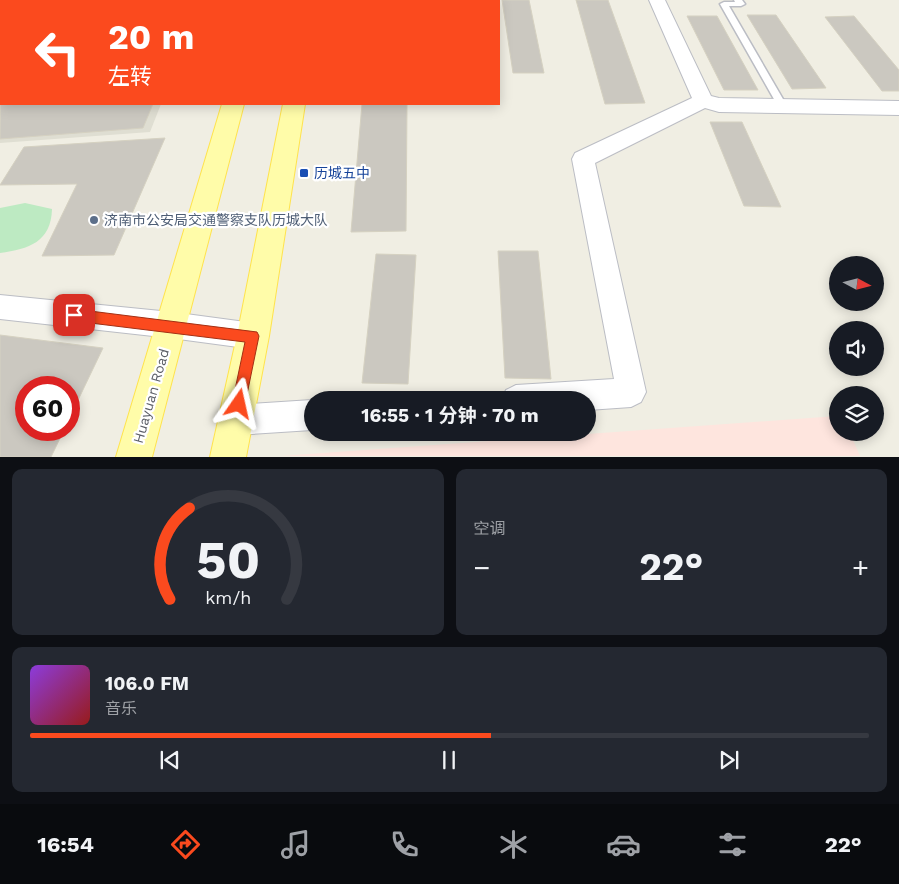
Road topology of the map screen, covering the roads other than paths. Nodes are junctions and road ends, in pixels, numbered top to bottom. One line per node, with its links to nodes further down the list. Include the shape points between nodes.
1 (657, 0): 3 (street)
2 (738, 0): 6 (lane, via 740,4 724,4)
3 (703, 101): 6 (street, via 719,105); 11 (street, via 583,159 630,392)
4 (233, 105): 9 (main road, Huayuan Road)
5 (294, 105): 10 (main road)
6 (782, 106): 7 (street)
7 (899, 108)
8 (0, 307): 9 (street)
9 (171, 325): 10 (street); 14 (main road, Huayuan Road)
10 (253, 336): 13 (main road)
11 (596, 394)
12 (304, 416): 13 (street)
13 (236, 420): 15 (main road)
14 (134, 456)
15 (228, 456)

